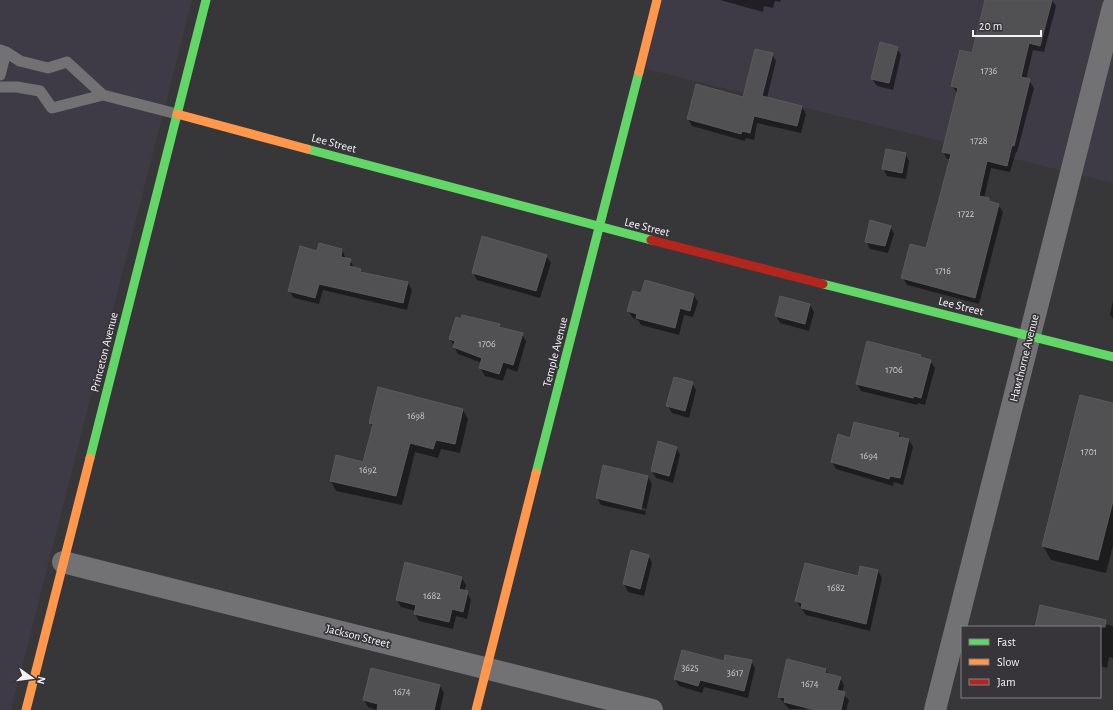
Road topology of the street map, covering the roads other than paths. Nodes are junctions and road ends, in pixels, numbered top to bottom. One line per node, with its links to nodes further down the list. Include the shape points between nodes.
1 (206, 0): 8 (street, Princeton Avenue)
2 (657, 0): 9 (street, Temple Avenue)
3 (1112, 16): 10 (street, Hawthorne Avenue)
4 (3, 51): 5 (lane); 7 (lane, via 20,61 48,68 67,62)
5 (0, 75)
6 (0, 87): 7 (lane, via 40,91 52,108)
7 (102, 95): 8 (lane)
8 (177, 114): 9 (street, Lee Street); 12 (street, Princeton Avenue)
9 (599, 227): 10 (street, Lee Street); 13 (street, Temple Avenue)
10 (1030, 336): 11 (street, Lee Street); 17 (street, Hawthorne Avenue)
11 (1113, 357)
12 (63, 562): 13 (street, Jackson Street); 14 (street, Princeton Avenue)
13 (487, 669): 15 (street, Temple Avenue); 16 (street, Jackson Street)
14 (26, 710)
15 (476, 710)
16 (652, 710)
17 (935, 710)

